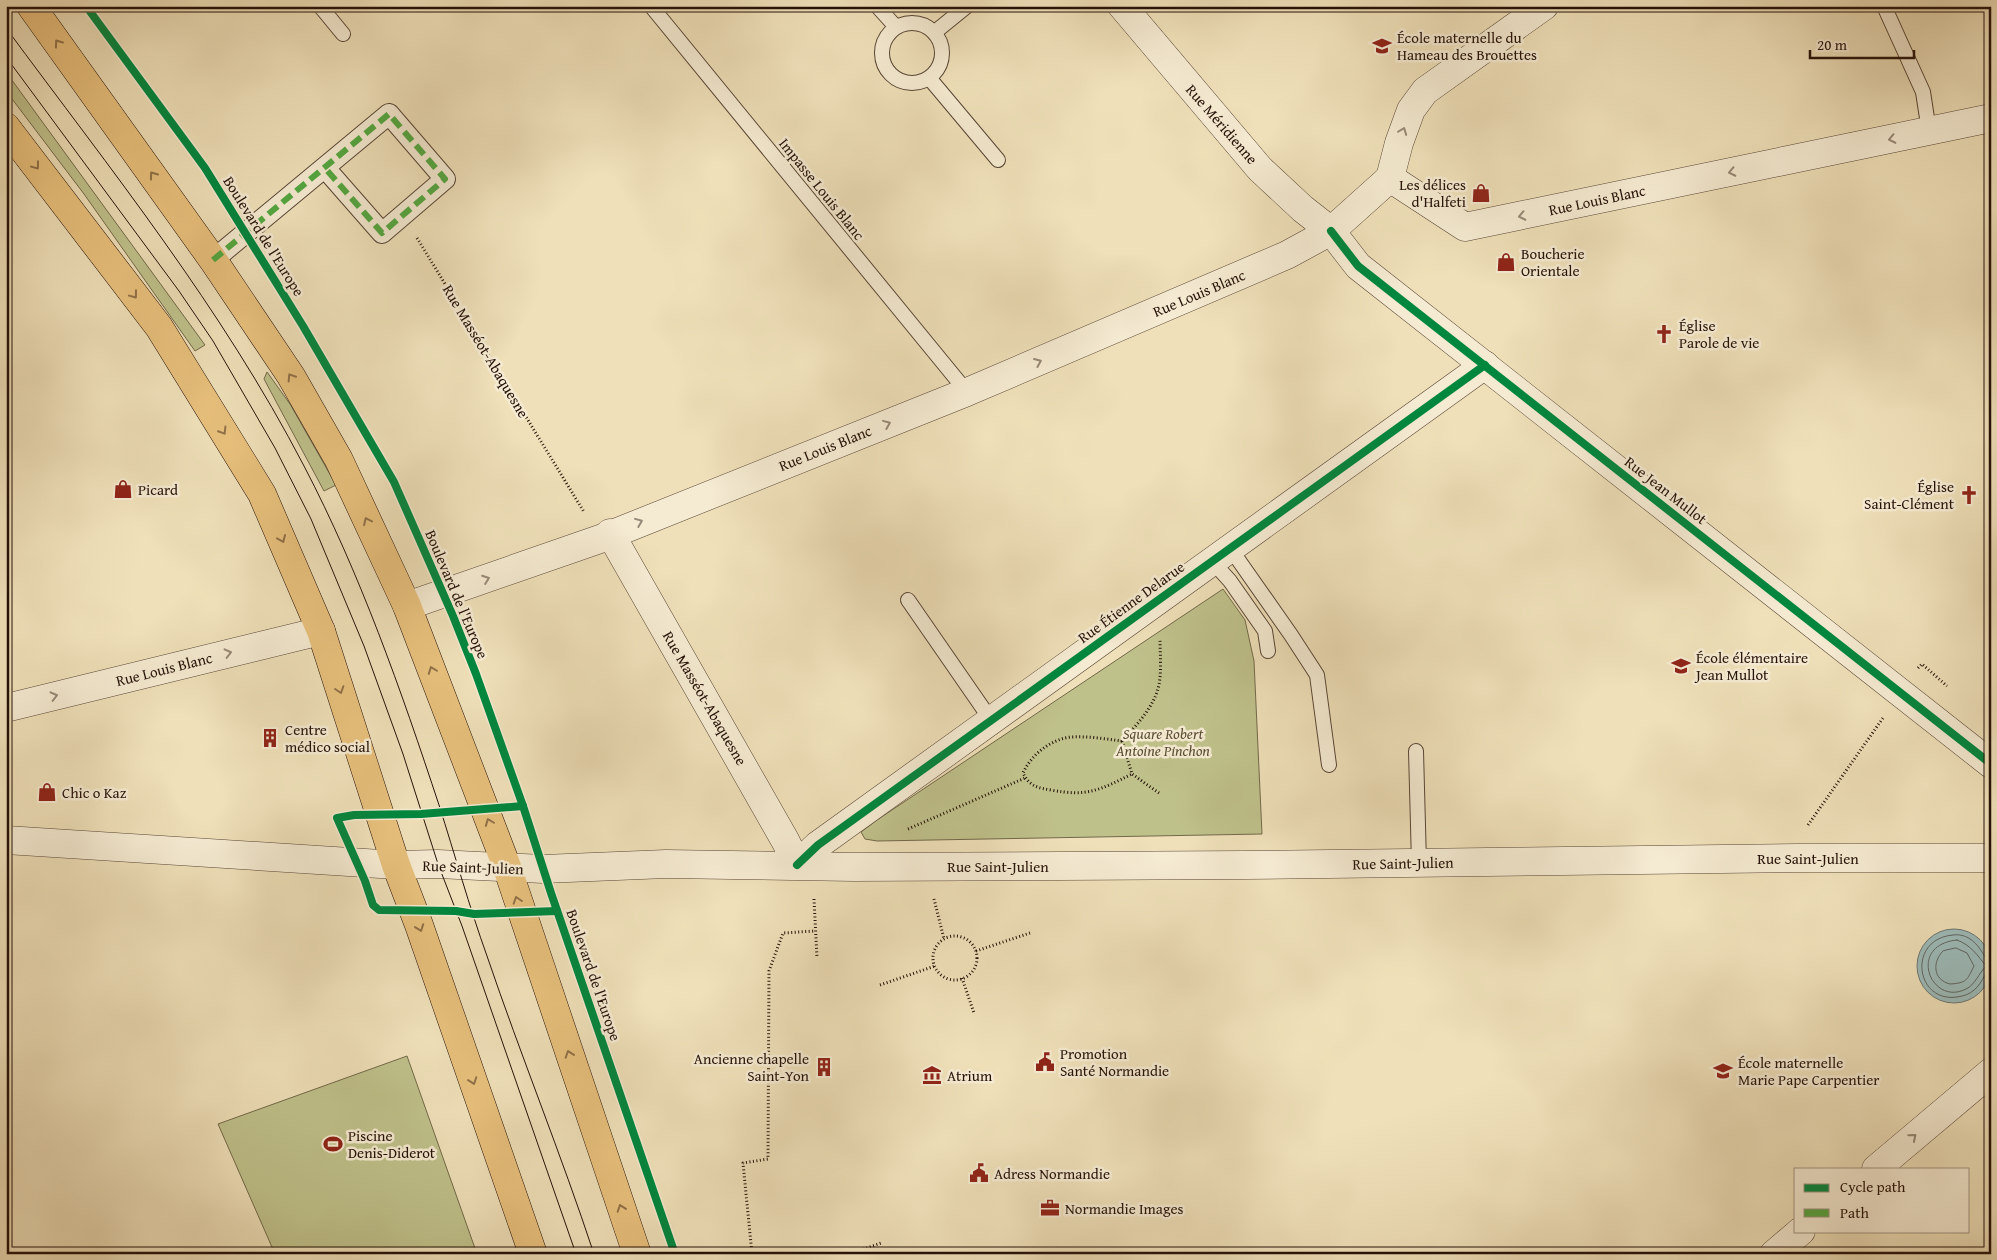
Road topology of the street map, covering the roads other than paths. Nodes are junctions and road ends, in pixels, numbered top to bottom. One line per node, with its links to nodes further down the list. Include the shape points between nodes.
1 (31, 6): 20 (main road, one-way to 1)
2 (320, 6): 11 (lane)
3 (651, 6): 22 (lane, Impasse Louis Blanc)
4 (877, 6): 9 (lane)
5 (967, 6): 10 (lane)
6 (1122, 6): 19 (street, Rue Méridienne, via 1260,168 1303,209)
7 (1544, 6): 18 (street, one-way to 7, via 1411,110 1425,91)
8 (1884, 6): 15 (lane, via 1923,92)
9 (896, 27): 10 (lane, via 916,23); 12 (lane, via 888,34 882,52 887,70 893,77 911,84)
10 (934, 32): 12 (lane, via 943,51 938,71)
11 (344, 34)
12 (930, 79): 16 (lane)
13 (1991, 118): 15 (street, Rue Louis Blanc)
14 (6, 127): 27 (main road, one-way to 27, via 159,327 262,494)
15 (1930, 131): 18 (street, Rue Louis Blanc, one-way to 18, via 1465,227)
16 (998, 160)
17 (325, 168): 17 (street, via 382,233 445,179 389,114); 20 (street)
18 (1390, 178): 19 (street, Rue Louis Blanc)
19 (1332, 231): 21 (street, Rue Jean Mullot, via 1358,266); 22 (street, Rue Louis Blanc, one-way to 19, via 1287,256)
20 (213, 260): 26 (main road, one-way to 20, via 339,460 291,376)
21 (1484, 365): 24 (street, Rue Étienne Delarue); 32 (street, Rue Jean Mullot)
22 (967, 392): 23 (street, Rue Louis Blanc, one-way to 22)
23 (605, 536): 26 (street, Rue Louis Blanc, one-way to 23); 37 (street, Rue Masséot-Abaquesne)
24 (1221, 555): 28 (lane, via 1230,581 1265,631); 30 (street, Rue Étienne Delarue); 33 (lane, via 1317,675)
25 (908, 600): 30 (lane)
26 (407, 606): 39 (main road, one-way to 26)
27 (321, 631): 29 (street, Rue Louis Blanc, one-way to 27); 38 (main road, one-way to 38)
28 (1268, 652)
29 (6, 708)
30 (991, 720): 37 (street, Rue Étienne Delarue, via 818,844)
31 (1416, 751): 36 (lane)
32 (1991, 764)
33 (1329, 765)
34 (6, 840): 38 (street, Rue Saint-Julien)
35 (1991, 858): 36 (street, Rue Saint-Julien)
36 (1419, 862): 37 (street, Rue Saint-Julien)
37 (797, 864): 39 (street, Rue Saint-Julien, via 666,864 543,870)
38 (396, 866): 39 (street, Rue Saint-Julien); 43 (main road, one-way to 43)
39 (507, 867): 44 (main road, one-way to 39)
40 (1991, 1072): 41 (street, one-way to 40)
41 (1877, 1168)
42 (1800, 1232): 45 (street)
43 (533, 1254)
44 (637, 1254)
45 (1774, 1254)

